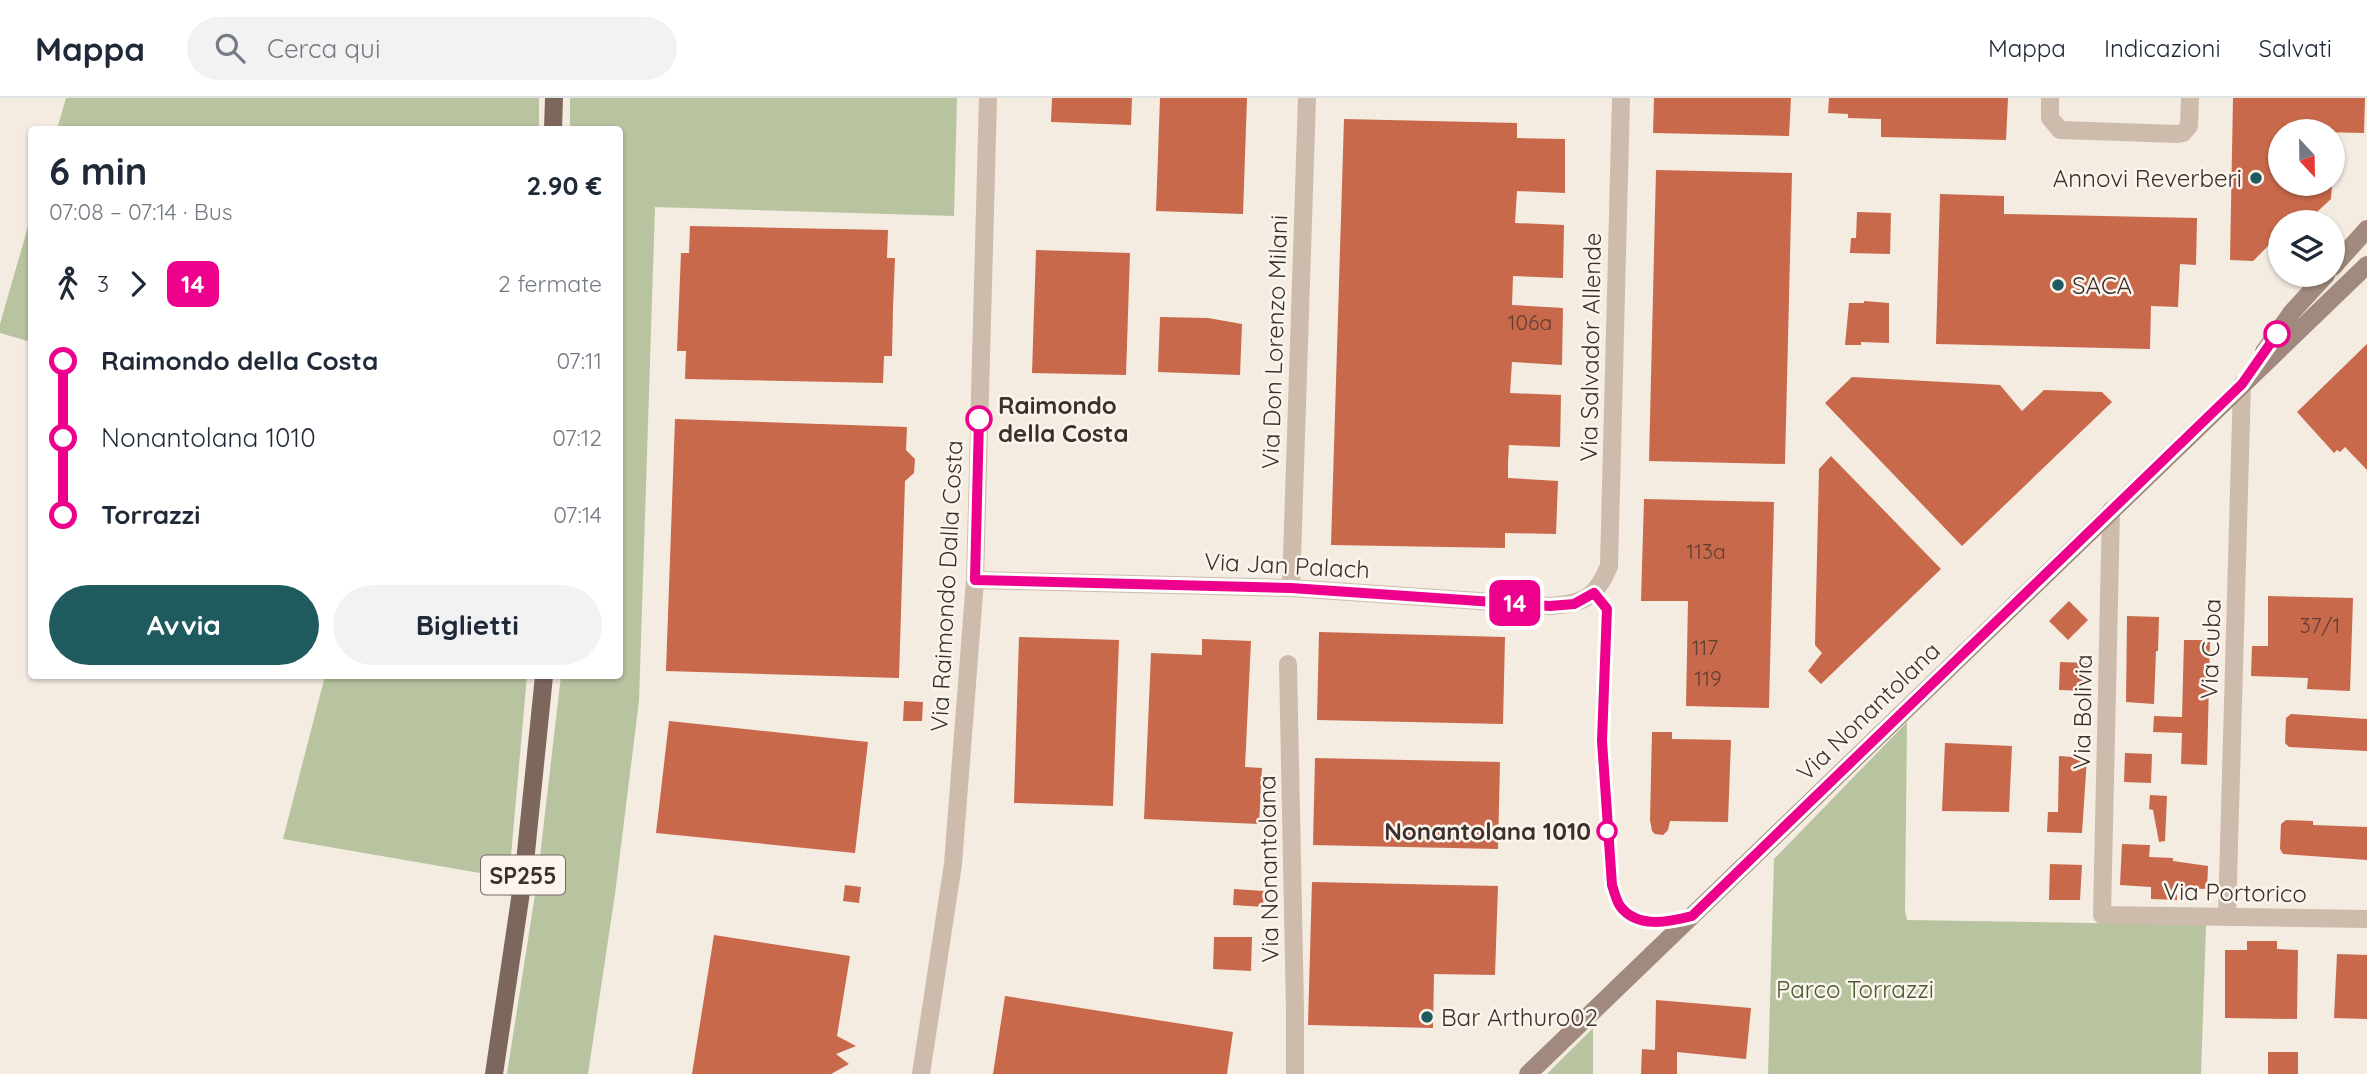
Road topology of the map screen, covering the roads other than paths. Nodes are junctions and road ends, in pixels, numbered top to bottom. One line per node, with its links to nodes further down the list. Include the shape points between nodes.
1 (554, 98): 7 (main road)
2 (988, 98): 14 (street, Via Raimondo Dalla Costa)
3 (1307, 98): 15 (street, Via Don Lorenzo Milani)
4 (1620, 98): 16 (street, Via Salvador Allende, via 1609,566)
5 (2050, 98): 6 (street, via 2050,118 2060,130 2178,134 2189,126)
6 (2190, 98)
7 (553, 126)
8 (2367, 229): 9 (main road)
9 (2345, 254)
10 (2367, 265): 12 (main road, Via Nonantolana)
11 (2315, 287): 12 (main road, Via Nonantolana)
12 (2242, 384): 13 (main road, Via Nonantolana); 20 (street, Via Cuba)
13 (2111, 510): 19 (street, Via Bolivia); 25 (main road, Via Nonantolana)
14 (975, 580): 15 (street, Via Jan Palach); 23 (street, Via Raimondo Dalla Costa, via 953,864)
15 (1291, 588): 16 (street, Via Jan Palach, via 1550,606 1574,604)
16 (1594, 593)
17 (1288, 664): 24 (street, Via Nonantolana)
18 (544, 679): 22 (main road, SP255, via 524,872)
19 (2102, 915): 20 (street, Via Portorico)
20 (2227, 916): 21 (street, Via Portorico)
21 (2367, 919)
22 (495, 1074)
23 (921, 1074)
24 (1294, 1074)
25 (1528, 1074)

